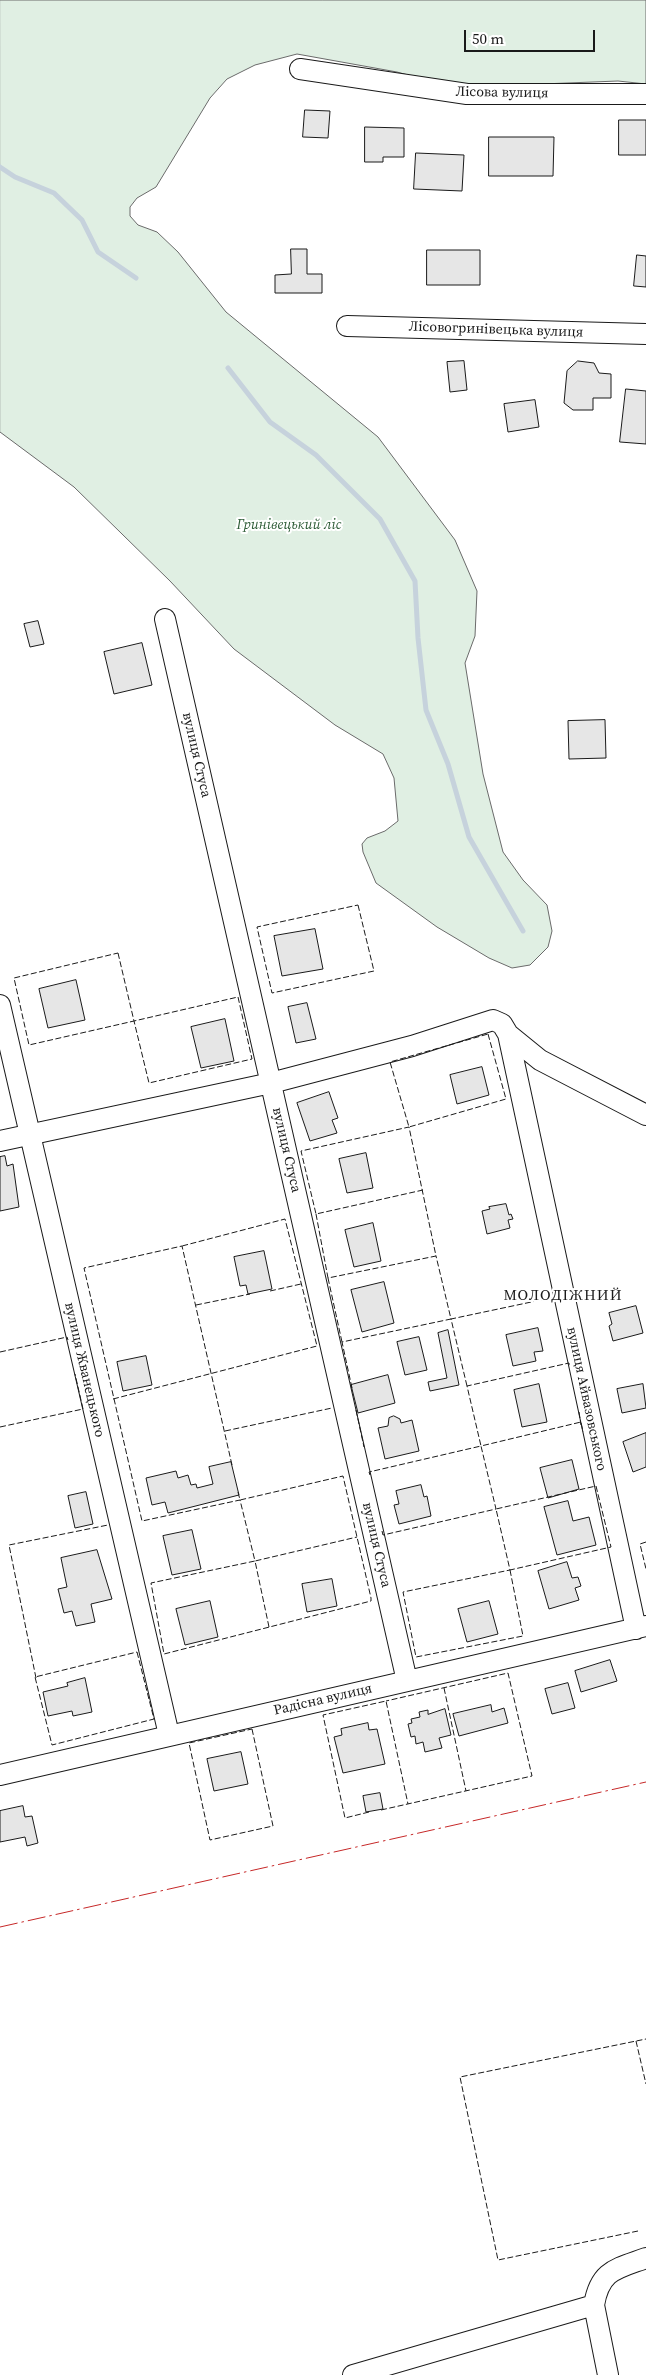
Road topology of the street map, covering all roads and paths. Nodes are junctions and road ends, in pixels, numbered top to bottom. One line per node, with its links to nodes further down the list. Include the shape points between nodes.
1 (300, 69): 2 (street, Лісова вулиця, via 467,94)
2 (646, 94)
3 (346, 326): 4 (street, Лісовогринівецька вулиця)
4 (646, 334)
5 (165, 619): 8 (street, вулиця Стуса)
6 (0, 1005): 10 (street, вулиця Жванецького)
7 (504, 1029): 8 (street, via 493,1020 412,1046); 9 (street, via 540,1060); 12 (street, вулиця Айвазовського)
8 (271, 1083): 10 (street); 13 (street, вулиця Стуса)
9 (646, 1115)
10 (30, 1135): 11 (street); 14 (street, вулиця Жванецького)
11 (0, 1141)
12 (641, 1627): 13 (street, Радісна вулиця)
13 (407, 1681): 14 (street, Радісна вулиця)
14 (169, 1735): 15 (street, Радісна вулиця)
15 (0, 1775)
16 (646, 2258): 17 (street, via 610,2271 597,2288)
17 (594, 2306): 18 (street); 19 (street)
18 (353, 2375)
19 (608, 2375)

